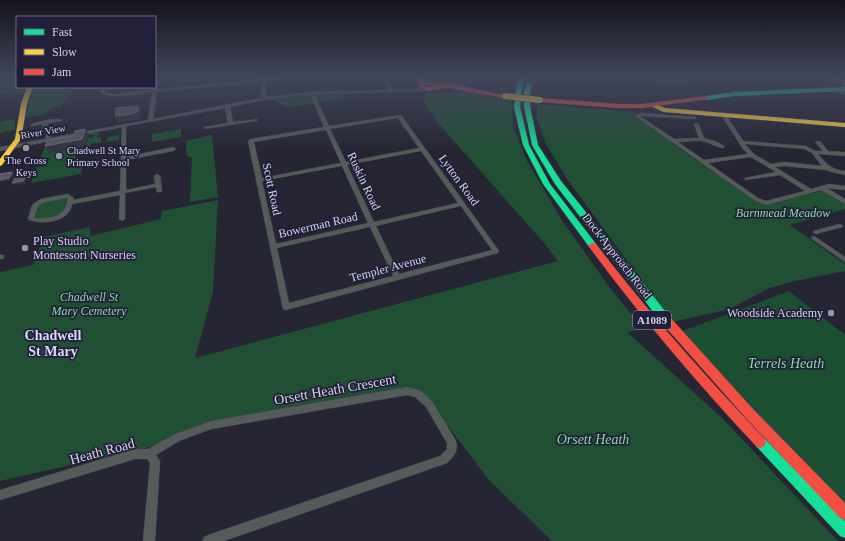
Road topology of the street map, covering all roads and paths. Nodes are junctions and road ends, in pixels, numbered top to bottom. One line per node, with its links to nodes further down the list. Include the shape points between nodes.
1 (25, 102): 29 (main road, via 18,139)
2 (153, 102): 15 (street)
3 (244, 102): 9 (street, River View)
4 (315, 102): 23 (street, Ruskin Road)
5 (518, 102): 67 (main road, Dock Approach Road / A1089, via 526,145 547,184 616,277 754,436)
6 (527, 102): 66 (main road, Dock Approach Road / A1089, via 535,144 558,182 629,274 682,339 749,414)
7 (569, 102): 10 (main road, bridge, via 618,106)
8 (673, 102): 10 (main road)
9 (227, 105): 15 (street, River View); 17 (street)
10 (653, 105): 11 (main road, via 664,110)
11 (724, 116): 20 (main road); 27 (street)
12 (694, 118): 26 (street, via 641,114 637,116)
13 (61, 120): 16 (street)
14 (255, 120): 17 (street)
15 (150, 121): 21 (street, River View)
16 (46, 122): 19 (street); 25 (street, via 44,129 50,132)
17 (231, 124): 22 (street)
18 (696, 124): 24 (street)
19 (32, 125)
20 (845, 125)
21 (124, 126): 25 (street, River View); 38 (street)
22 (206, 128)
23 (327, 128): 33 (street, Lytton Road, via 399,116); 41 (street, Ruskin Road); 48 (street, Scott Road, via 251,141)
24 (702, 139): 26 (street); 30 (street, via 718,143)
25 (47, 140): 29 (street, River View)
26 (673, 141): 39 (street)
27 (741, 142): 34 (street, via 806,148); 37 (street)
28 (818, 142): 35 (street)
29 (12, 146): 31 (street, River View); 40 (main road)
30 (722, 147)
31 (0, 149)
32 (173, 149): 38 (street)
33 (423, 149): 41 (street); 55 (street, Lytton Road)
34 (814, 152): 35 (street); 43 (street)
35 (827, 153): 36 (street)
36 (845, 154)
37 (752, 155): 39 (street); 42 (street)
38 (123, 159): 52 (street)
39 (703, 162): 51 (street, via 756,199 766,202)
40 (0, 164)
41 (344, 164): 48 (street); 57 (street, Ruskin Road)
42 (770, 166): 43 (street, via 784,164); 44 (street)
43 (826, 168): 45 (street)
44 (780, 173): 47 (street); 51 (street)
45 (845, 173)
46 (157, 176): 52 (street, via 158,188)
47 (747, 179)
48 (259, 180): 59 (street, Scott Road)
49 (822, 188): 50 (street); 51 (street); 53 (street)
50 (845, 188)
51 (810, 191)
52 (122, 192): 54 (street); 56 (street)
53 (845, 202)
54 (69, 203): 54 (street, via 67,211 63,214 40,220 31,218 35,205 42,200 68,196 71,198)
55 (462, 204): 57 (street, Bowerman Road); 60 (street, Lytton Road)
56 (122, 219)
57 (372, 224): 59 (street, Bowerman Road); 62 (street, Ruskin Road)
58 (843, 226): 61 (street, via 815,235)
59 (273, 246): 63 (street, Scott Road)
60 (496, 251): 62 (street, Templer Avenue)
61 (845, 260)
62 (397, 278): 63 (street, Templer Avenue)
63 (286, 307)
64 (149, 454): 65 (street, Heath Road, via 135,454); 68 (street, Heath Road, via 155,461); 69 (street, Orsett Heath Crescent, via 176,438 211,425 407,391 418,394 429,404 452,442 452,452 443,460)
65 (0, 495)
66 (845, 513)
67 (845, 532)
68 (149, 541)
69 (208, 541)

